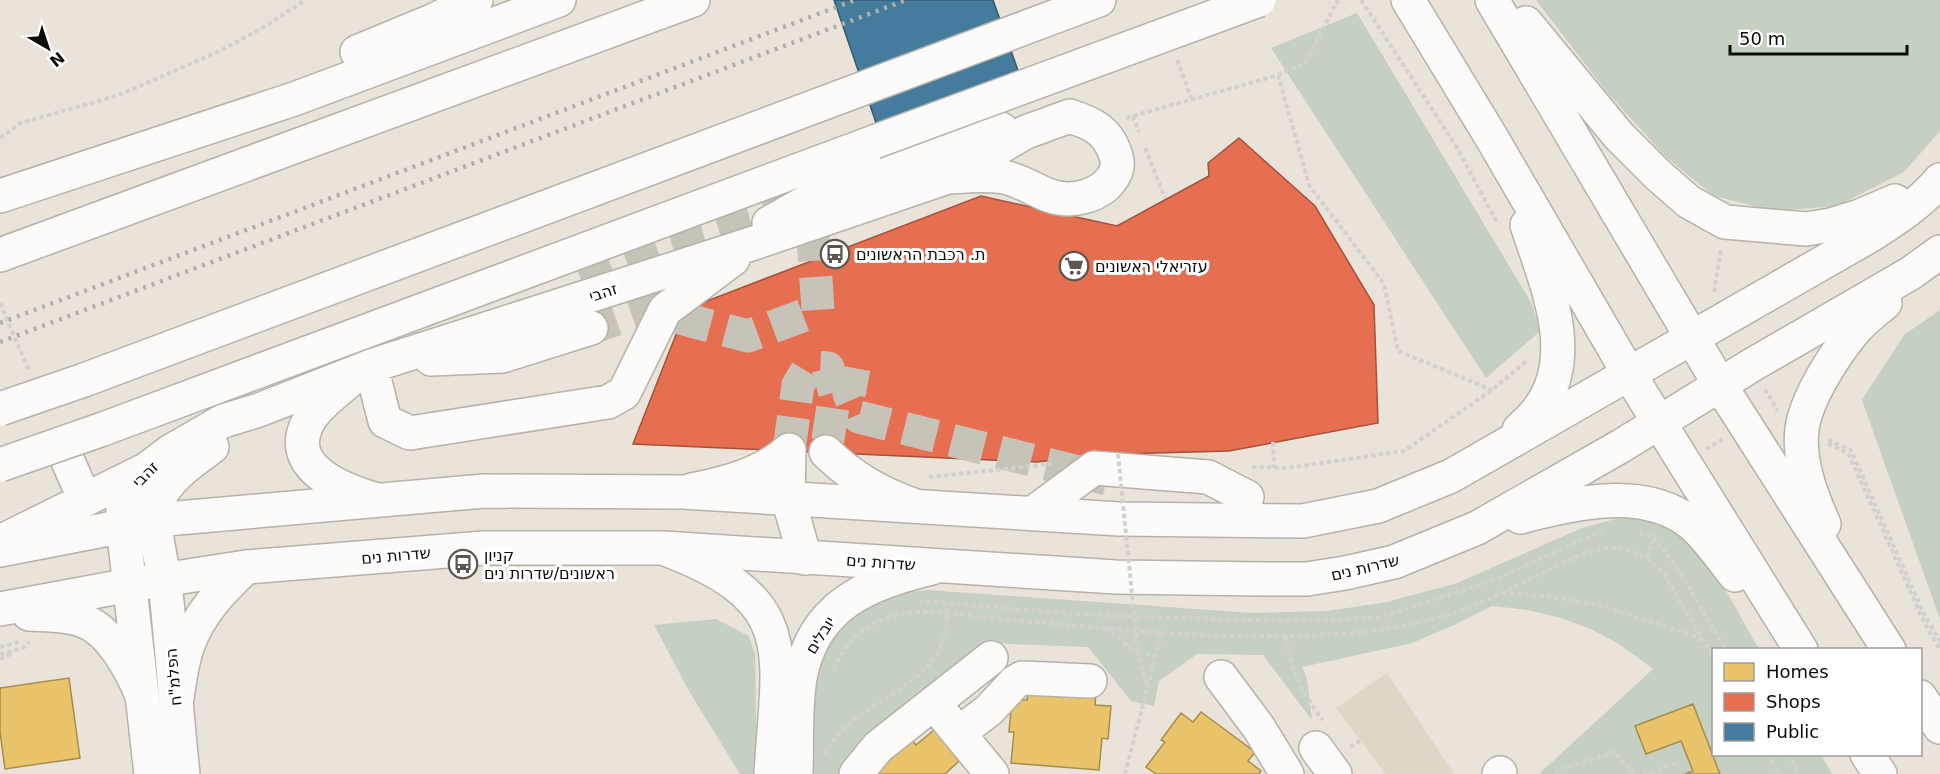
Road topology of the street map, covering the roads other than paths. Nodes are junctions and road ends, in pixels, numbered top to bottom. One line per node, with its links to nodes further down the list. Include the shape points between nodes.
1 (476, 0): 13 (main road)
2 (559, 0): 13 (main road, via 294,99)
3 (693, 0): 17 (main road)
4 (1099, 0): 26 (main road, bridge)
5 (1258, 0): 31 (main road, bridge)
6 (1408, 0): 10 (main road)
7 (1492, 0): 22 (main road)
8 (1509, 0): 11 (main road, via 1619,136 1689,202 1725,222 1806,229 1832,225 1907,194)
9 (1083, 121): 12 (main road, via 1026,132); 12 (main road, via 1107,137 1119,160 1117,172 1098,192 1060,200 1007,178 982,174); 19 (main road, via 1027,119 808,201)
10 (1493, 140): 24 (main road); 29 (main road, via 1525,219 1558,335 1550,389 1539,410)
11 (1940, 164)
12 (948, 177): 16 (main road, זהבי)
13 (49, 179): 15 (main road)
14 (1940, 180): 22 (main road, via 1903,214)
15 (8, 193)
16 (754, 243): 19 (main road, זהבי); 23 (main road, via 665,310 624,393 608,402 410,433 385,421)
17 (15, 250)
18 (1940, 253): 25 (main road, שדרות נים); 55 (main road, via 1854,330 1825,373 1802,431 1802,457 1821,518)
19 (708, 258): 23 (main road, זהבי)
20 (580, 277): 23 (main road, via 405,340 359,363)
21 (591, 328): 23 (main road, via 502,356)
22 (1693, 338): 24 (main road); 25 (main road)
23 (365, 369): 27 (main road, זהבי); 37 (main road, via 325,401 305,428 302,442 304,455 316,470 339,486)
24 (1629, 374): 28 (main road); 29 (main road)
25 (1719, 385): 28 (main road, שדרות נים); 55 (main road)
26 (0, 409)
27 (259, 410): 33 (main road, זהבי, via 223,421); 42 (main road, זהבי, via 169,483 158,502)
28 (1659, 422): 45 (main road, שדרות נים); 57 (main road)
29 (1502, 447): 43 (main road, via 1406,496 1378,506)
30 (64, 452): 38 (main road)
31 (0, 465)
32 (1118, 468): 35 (main road)
33 (147, 469): 38 (main road); 44 (main road, זהבי, via 126,496)
34 (683, 492): 36 (main road); 36 (main road, via 757,471 789,450); 37 (main road, via 484,491)
35 (1246, 497): 41 (main road, via 1208,477 1094,468); 43 (main road)
36 (788, 498): 39 (main road); 49 (main road)
37 (375, 499): 42 (main road)
38 (85, 500): 46 (main road)
39 (824, 500): 40 (main road); 40 (main road, via 826,452 880,492); 49 (main road)
40 (923, 508): 41 (main road)
41 (1033, 513): 43 (main road, via 1119,519)
42 (155, 520): 44 (main road); 52 (main road, הפלמ"ח)
43 (1303, 521)
44 (123, 526): 48 (main road); 53 (main road, זהבי)
45 (1477, 528): 50 (main road, שדרות נים, via 1394,562 1307,579 1116,577); 56 (main road, via 1568,504 1599,501 1624,501 1676,513 1694,526)
46 (0, 542)
47 (663, 548): 49 (main road, שדרות נים); 51 (main road, שדרות נים, via 484,548); 71 (main road, via 731,580 753,598 768,622 777,669)
48 (0, 550)
49 (805, 558): 50 (main road, שדרות נים)
50 (940, 566): 72 (main road, יובלים, via 865,590 844,603 823,625 808,650 800,679)
51 (246, 567): 52 (main road, שדרות נים); 65 (main road, via 217,595 196,625 185,655)
52 (164, 580): 53 (main road, שדרות נים); 65 (main road, הפלמ"ח)
53 (130, 585): 54 (main road, שדרות נים); 62 (main road, הפלמ"ח)
54 (0, 610): 62 (main road, via 85,621 123,659)
55 (1863, 610): 58 (main road)
56 (1791, 648)
57 (1800, 648)
58 (1888, 648)
59 (991, 658): 64 (main road)
60 (1221, 677): 75 (main road)
61 (1090, 681): 67 (main road, via 1022,678)
62 (142, 696): 69 (main road, הפלמ"ח)
63 (1922, 700): 66 (main road)
64 (933, 703): 67 (main road); 73 (main road, via 878,747)
65 (176, 705): 70 (main road, הפלמ"ח)
66 (1940, 727)
67 (959, 733): 74 (main road)
68 (1868, 756): 76 (main road)
69 (151, 774)
70 (183, 774)
71 (771, 774)
72 (796, 774)
73 (856, 774)
74 (992, 774)
75 (1287, 774)
76 (1880, 774)

